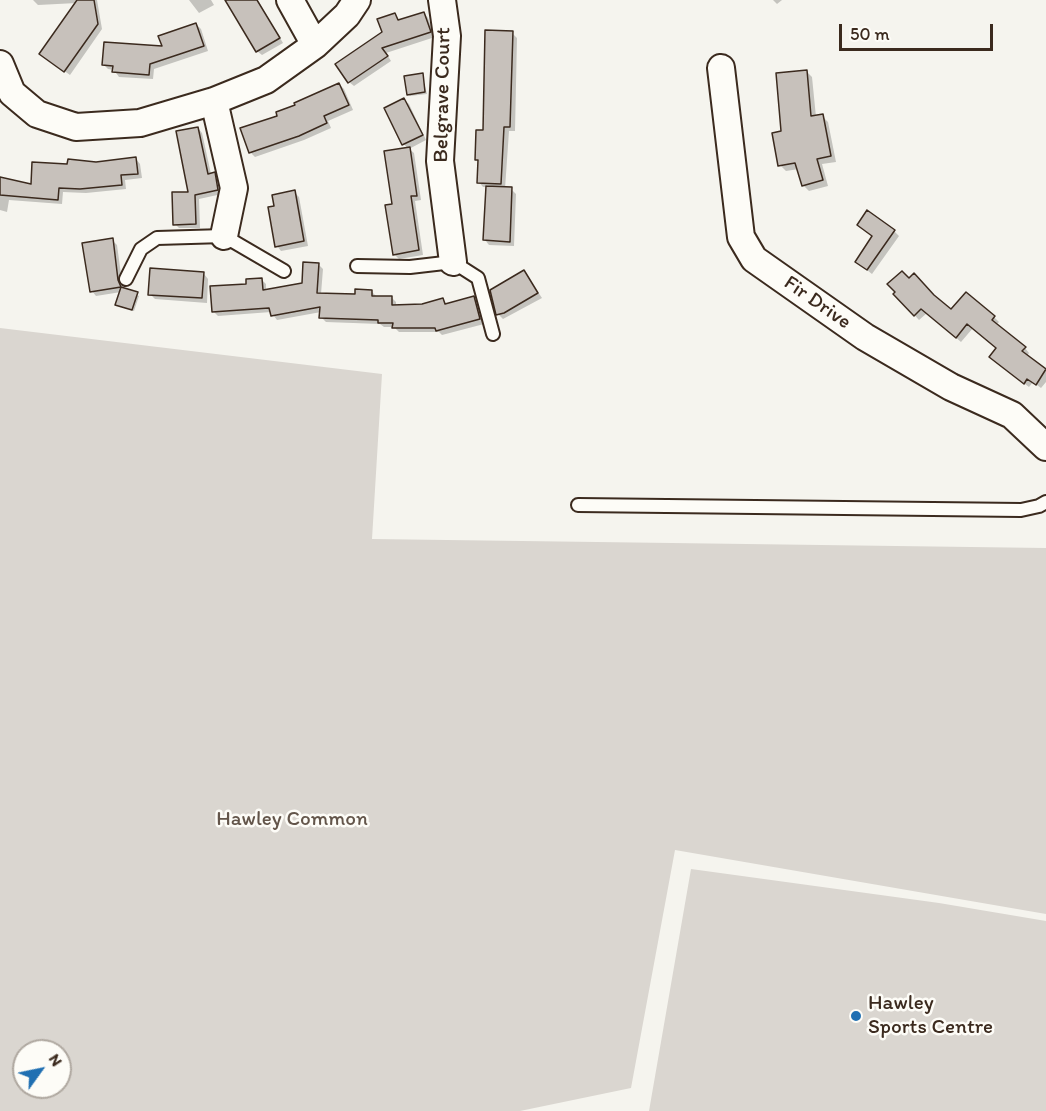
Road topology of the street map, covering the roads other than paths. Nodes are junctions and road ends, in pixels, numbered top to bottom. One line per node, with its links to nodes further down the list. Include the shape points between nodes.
1 (290, 0): 4 (street)
2 (357, 0): 4 (street)
3 (442, 0): 10 (street, Belgrave Court, via 447,36 440,161)
4 (315, 45): 8 (street, via 266,80)
5 (0, 64): 7 (street)
6 (722, 68): 15 (street, Fir Drive, via 741,237 754,259 865,337 951,387 1012,415)
7 (6, 96): 8 (street, via 37,114 76,127 140,123)
8 (214, 101): 9 (street, via 234,188)
9 (224, 236): 12 (lane); 13 (lane, via 157,238 141,249)
10 (453, 262): 11 (lane, via 410,267); 14 (lane, via 478,278)
11 (357, 266)
12 (284, 271)
13 (126, 279)
14 (493, 334)
15 (1046, 447)
16 (1046, 502): 17 (lane, via 1021,510)
17 (578, 505)

